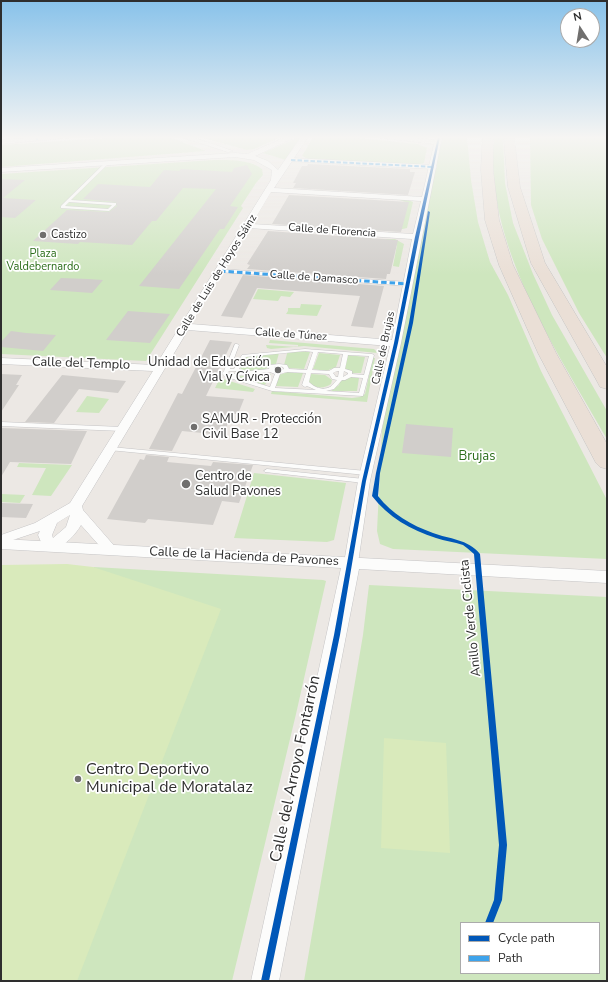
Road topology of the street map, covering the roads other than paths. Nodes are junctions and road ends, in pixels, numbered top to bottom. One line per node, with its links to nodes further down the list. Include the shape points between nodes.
1 (88, 183): 8 (lane)
2 (430, 183): 7 (street, Calle de Brujas)
3 (478, 183): 9 (highway, via 479,194)
4 (488, 183): 9 (highway)
5 (514, 183): 36 (highway, via 538,263)
6 (272, 185): 7 (street); 10 (street, Calle de Luis de Hoyos Sáinz)
7 (426, 199): 11 (street, Calle de Brujas)
8 (69, 201): 8 (lane, via 62,207 109,210 115,204)
9 (490, 207): 42 (highway, via 494,228 509,271 547,354)
10 (248, 226): 11 (street, Calle de Florencia); 12 (street, Calle de Luis de Hoyos Sáinz)
11 (417, 237): 13 (street, Calle de Brujas)
12 (220, 271): 13 (street, Calle de Damasco); 14 (street, Calle de Luis de Hoyos Sáinz)
13 (408, 284): 15 (street, Calle de Brujas)
14 (185, 327): 15 (street, Calle de Túnez); 22 (street, Calle de Luis de Hoyos Sáinz)
15 (396, 343): 44 (street, Calle de Brujas)
16 (236, 345): 24 (lane)
17 (316, 351): 18 (lane); 19 (lane); 28 (lane)
18 (286, 352): 21 (lane); 27 (lane, via 244,356)
19 (346, 353): 23 (lane); 33 (lane, via 372,355)
20 (1, 361): 22 (street, Calle del Templo)
21 (281, 365): 25 (lane, via 272,366); 26 (lane, via 285,366)
22 (161, 368): 40 (street, Calle de Luis de Hoyos Sáinz)
23 (342, 369): 30 (lane); 31 (lane, via 348,371); 34 (lane)
24 (226, 370): 27 (lane); 32 (lane, via 225,375)
25 (271, 370): 27 (lane); 29 (lane)
26 (286, 370): 28 (lane); 29 (lane)
27 (238, 372): 32 (lane)
28 (310, 372): 30 (lane); 35 (lane)
29 (278, 373): 37 (lane)
30 (330, 373): 34 (lane, via 334,378)
31 (350, 376): 33 (lane); 34 (lane)
32 (232, 377): 37 (lane)
33 (366, 377): 38 (lane, via 361,395)
34 (340, 379): 35 (lane, via 332,388 325,390 316,390)
35 (306, 382): 38 (lane)
36 (607, 384)
37 (272, 389): 38 (lane)
38 (304, 391)
39 (1, 424): 40 (lane)
40 (122, 429): 41 (street, Calle de Luis de Hoyos Sáinz)
41 (111, 449): 44 (lane); 45 (street, Calle de Luis de Hoyos Sáinz)
42 (607, 463)
43 (267, 471): 44 (lane)
44 (365, 477): 51 (street, Calle de Brujas)
45 (77, 510): 46 (street, Calle de Luis de Hoyos Sáinz); 49 (street, Calle de Luis de Hoyos Sáinz, via 73,528); 50 (street)
46 (51, 521): 47 (street, Calle de Luis de Hoyos Sáinz); 49 (street, via 45,536)
47 (1, 540)
48 (1, 544): 49 (street, Calle de la Hacienda de Pavones)
49 (49, 546): 50 (street, Calle de la Hacienda de Pavones)
50 (110, 549): 51 (street, Calle de la Hacienda de Pavones)
51 (351, 563): 52 (street, Calle de la Hacienda de Pavones); 53 (street, Calle del Arroyo Fontarrón)
52 (606, 577)
53 (265, 981)

